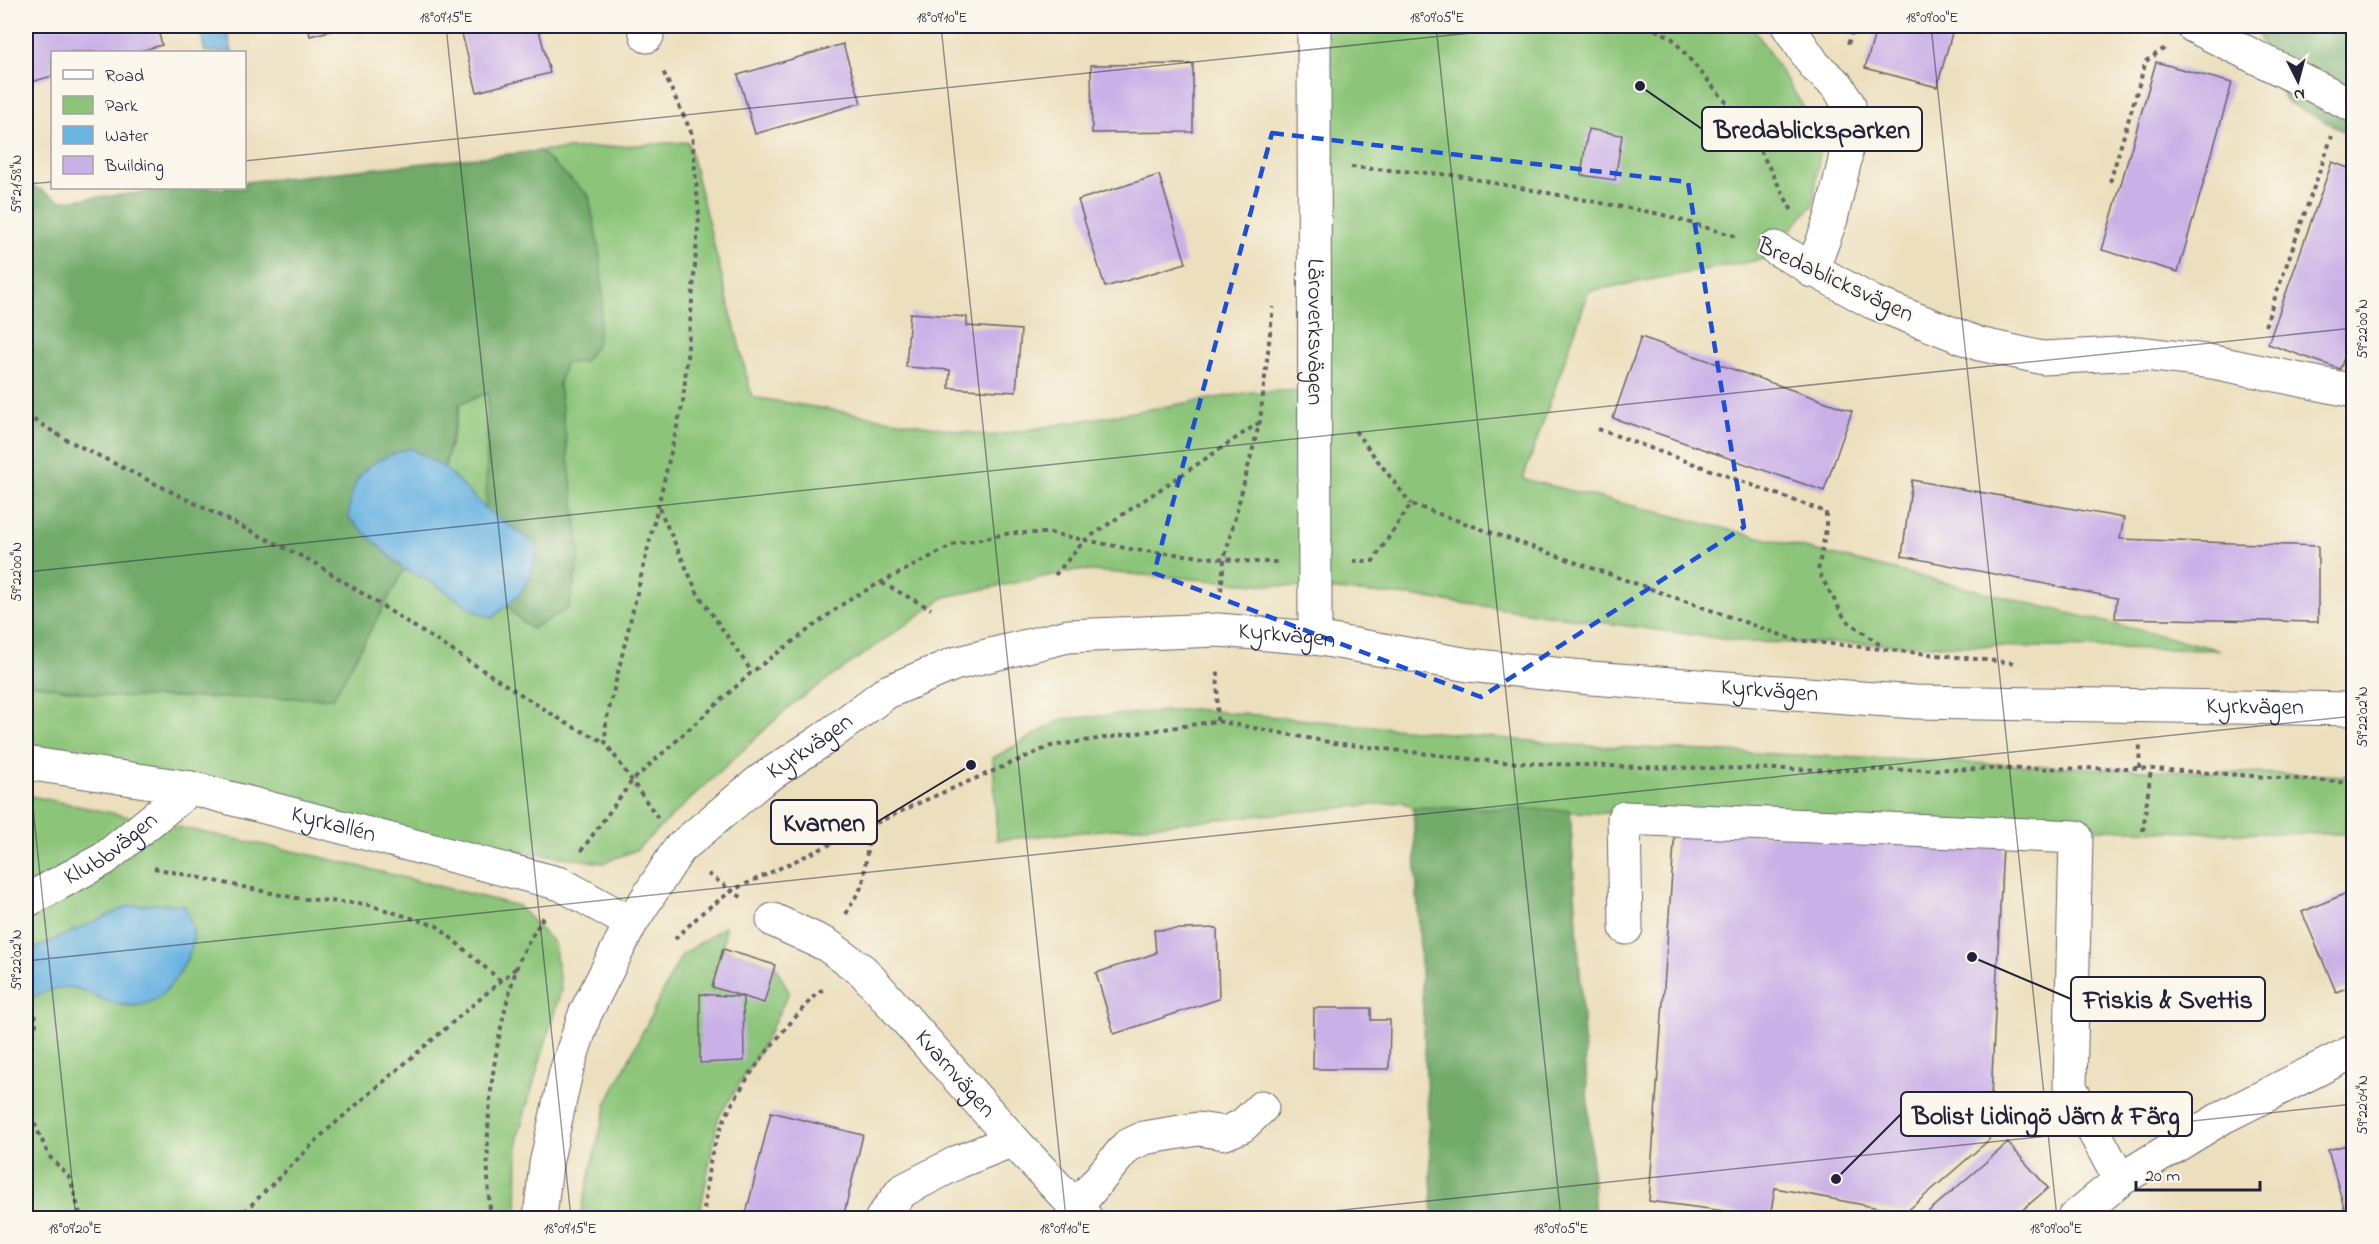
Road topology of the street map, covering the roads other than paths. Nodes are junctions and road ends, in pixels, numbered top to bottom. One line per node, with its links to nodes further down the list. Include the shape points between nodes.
1 (1314, 26): 6 (street, Läroverksvägen)
2 (1788, 26): 5 (street, Bredablicksvägen, via 1815,66 1838,86 1849,105 1845,160 1831,219 1796,261 1872,302 2001,349 2043,358 2138,353 2203,360)
3 (2183, 33): 4 (street)
4 (2348, 104)
5 (2354, 391)
6 (1315, 638): 7 (street, Kyrkvägen, via 1469,665 1724,689 1915,702); 12 (street, Kyrkvägen, via 1218,630 1068,636 954,664 887,692 760,780 679,849)
7 (2354, 709)
8 (26, 763): 9 (street, Kyrkallén)
9 (191, 788): 10 (street, Klubbvägen, via 110,854); 12 (street, Kyrkallén, via 561,884)
10 (26, 901)
11 (773, 920): 16 (street, Kvarnvägen, via 827,945 863,971)
12 (631, 923): 19 (street, Kyrkvägen, via 585,1014 566,1072 546,1164)
13 (1626, 928): 17 (street, via 1624,818 2076,837 2070,1087)
14 (2354, 1051): 17 (street, via 2223,1117)
15 (1262, 1107): 18 (street, Kvarnvägen, via 1242,1126 1225,1133 1198,1129 1144,1138 1127,1146)
16 (1013, 1140): 18 (street, Kvarnvägen); 20 (street, via 902,1191)
17 (2120, 1180): 21 (street)
18 (1081, 1213)
19 (540, 1218)
20 (882, 1218)
21 (2074, 1218)

